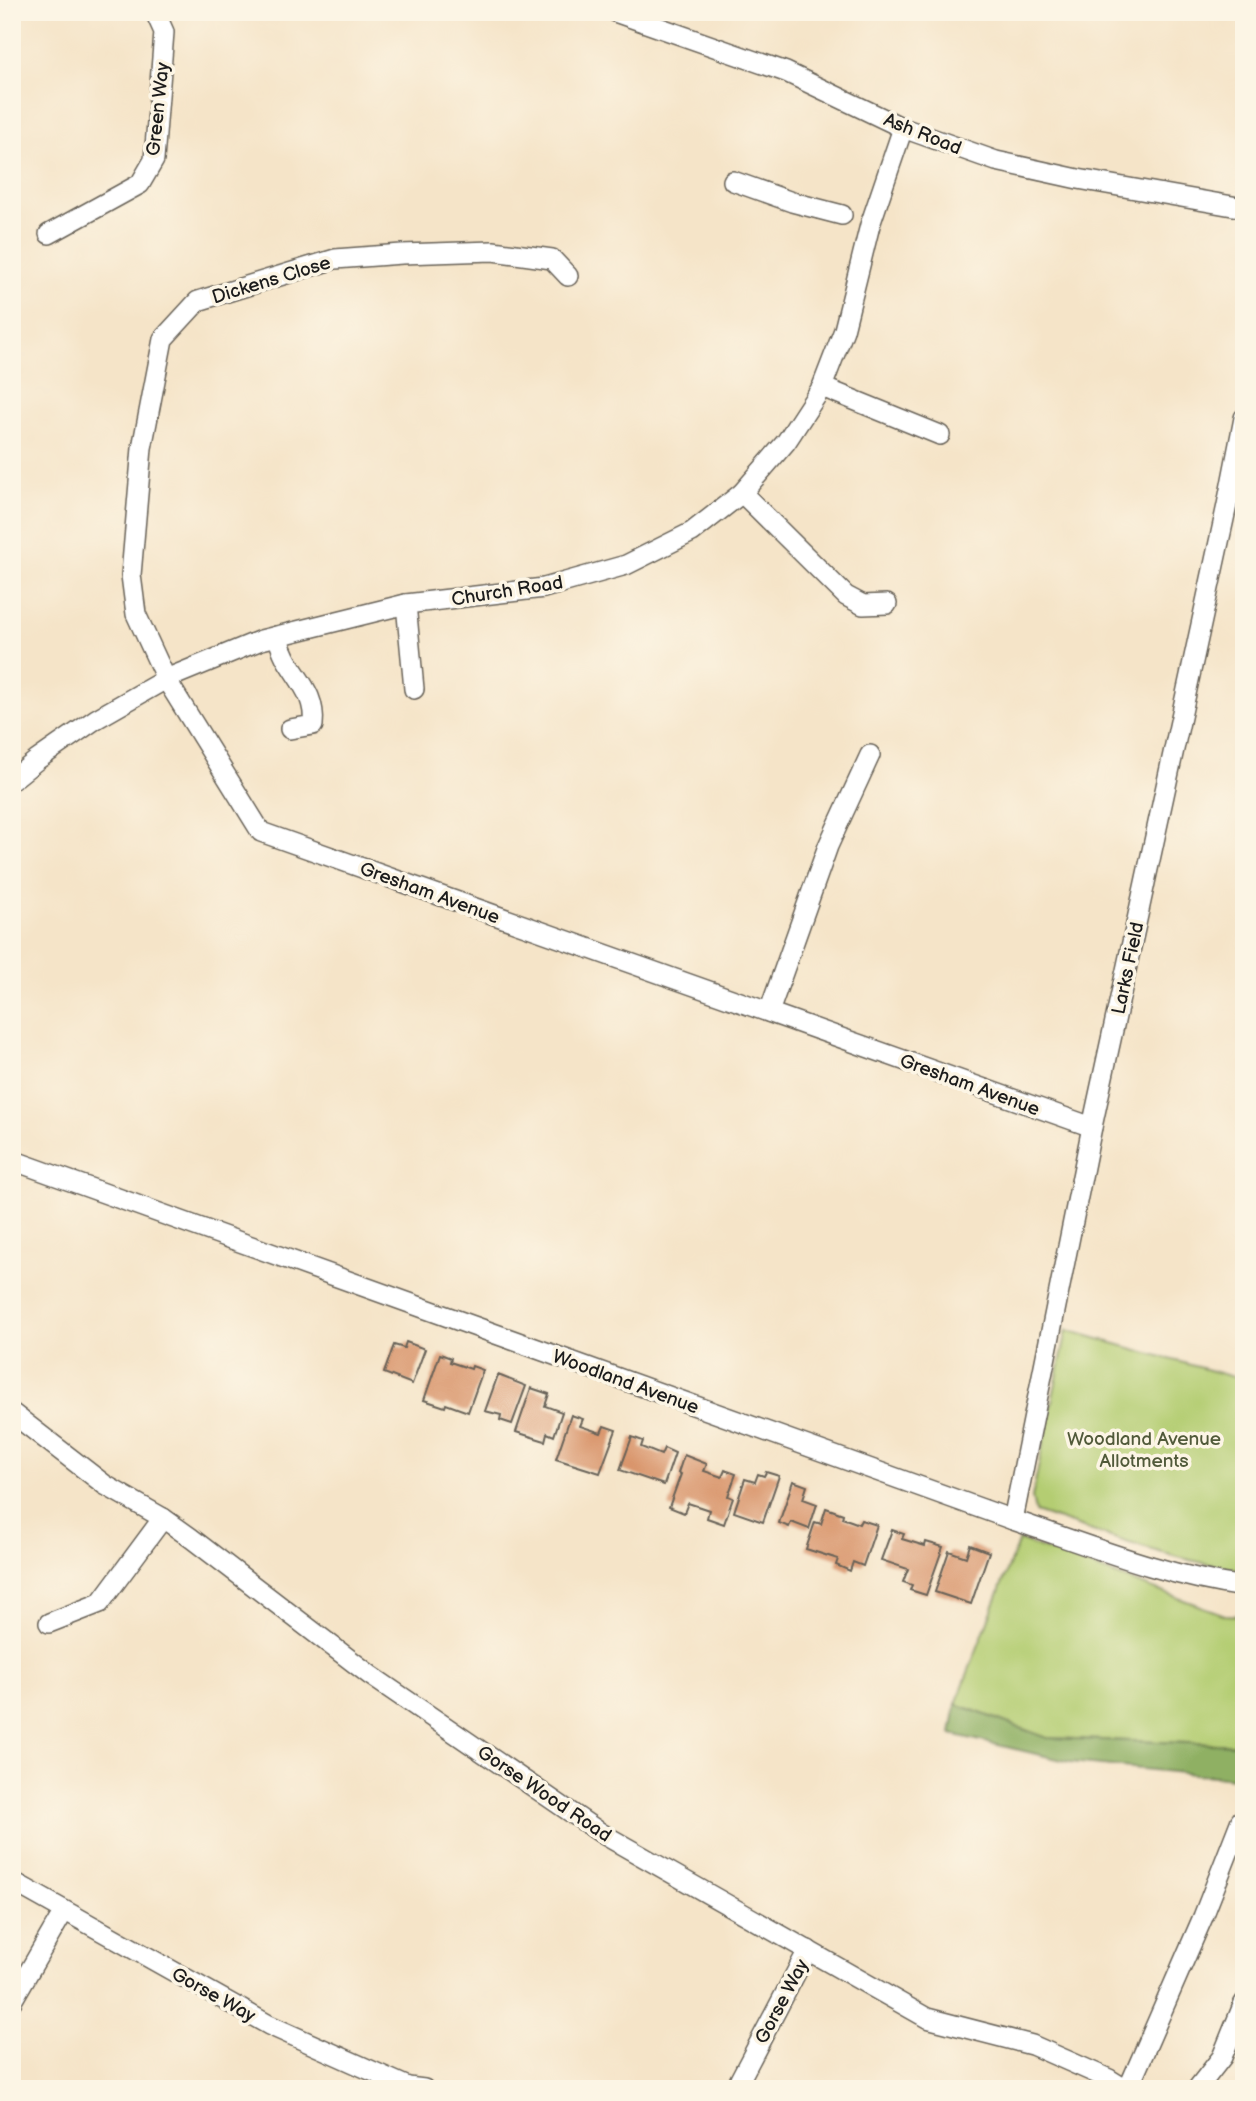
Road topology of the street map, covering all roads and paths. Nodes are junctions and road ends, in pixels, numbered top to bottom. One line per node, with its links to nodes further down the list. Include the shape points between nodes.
1 (155, 12): 8 (street, Green Way, via 164,32 154,160 140,184)
2 (615, 12): 3 (street, Ash Road)
3 (658, 19): 4 (street, Ash Road, via 786,72)
4 (903, 128): 6 (street, Ash Road, via 996,161); 10 (street, Church Road, via 870,225 844,330)
5 (733, 181): 7 (street)
6 (1244, 208)
7 (842, 215)
8 (49, 234)
9 (568, 276): 18 (street, Dickens Close, via 552,259 493,251 401,254 335,259 198,301 163,339 142,449 132,563 136,614)
10 (822, 387): 12 (street); 13 (street, Church Road, via 786,442)
11 (1244, 418): 14 (street, Larks Field)
12 (940, 435)
13 (742, 493): 15 (street, Church Road, via 692,532 626,565 544,587); 16 (street, via 846,596 863,605)
14 (1235, 507): 24 (street, Larks Field)
15 (406, 604): 17 (street, Church Road); 19 (street)
16 (887, 604)
17 (277, 636): 18 (street, Church Road); 20 (street, via 313,706 313,725)
18 (166, 679): 22 (street, Church Road, via 96,719); 23 (street, Gresham Avenue, via 261,832)
19 (414, 689)
20 (290, 729)
21 (870, 755): 23 (street, via 828,846)
22 (12, 780)
23 (769, 1012): 24 (street, Gresham Avenue)
24 (1092, 1127): 28 (street, Larks Field)
25 (12, 1160): 28 (street, Woodland Avenue)
26 (12, 1413): 27 (street, Gorse Wood Road, via 105,1485)
27 (163, 1518): 30 (street, via 100,1603); 34 (street, Gorse Wood Road, via 370,1675 601,1833)
28 (1013, 1520): 29 (street, Woodland Avenue, via 1152,1566)
29 (1244, 1587)
30 (49, 1623)
31 (1241, 1820): 39 (street)
32 (12, 1881): 33 (street, Gorse Way)
33 (64, 1911): 35 (street); 37 (street, Gorse Way, via 269,2025 408,2087)
34 (808, 1950): 38 (street, Gorse Way); 39 (street, Gorse Wood Road, via 927,2018 1032,2045)
35 (12, 2001)
36 (1244, 2003): 40 (street, via 1222,2057)
37 (424, 2089)
38 (735, 2089)
39 (1127, 2089)
40 (1197, 2089)

